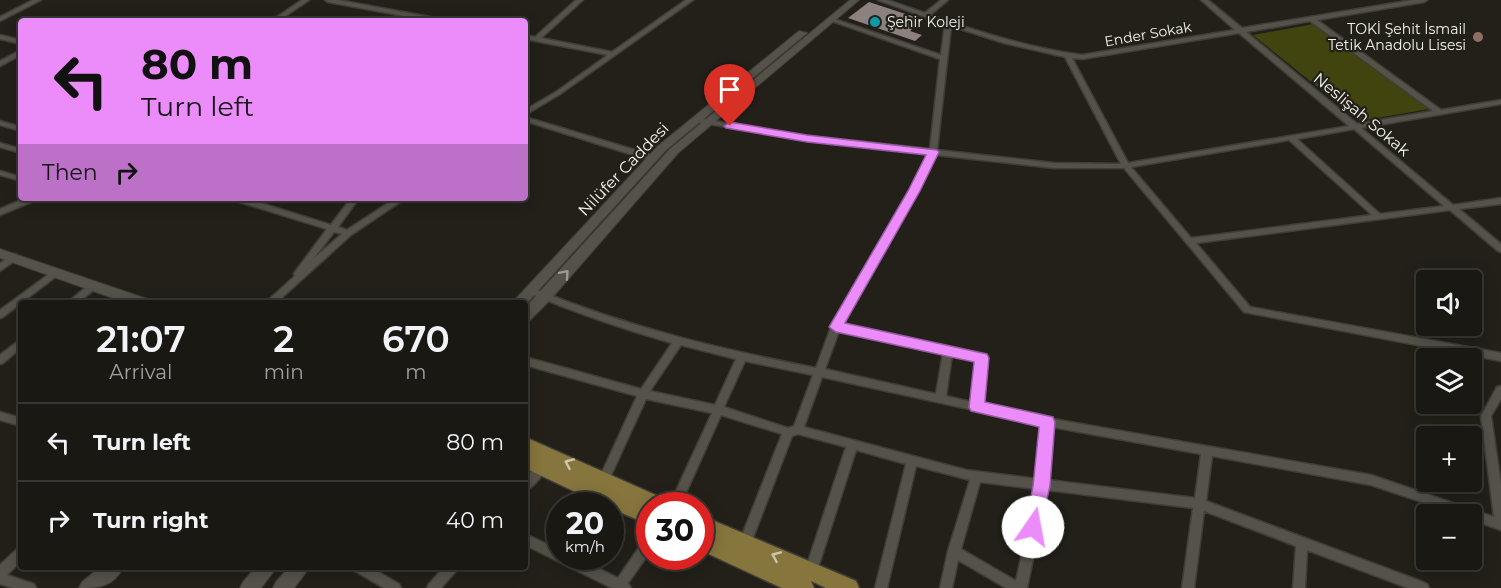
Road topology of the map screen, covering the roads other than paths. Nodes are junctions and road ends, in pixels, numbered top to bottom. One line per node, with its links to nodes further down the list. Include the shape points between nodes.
1 (38, 0): 15 (street)
2 (306, 0): 13 (street)
3 (328, 0): 14 (street)
4 (580, 0): 22 (street)
5 (690, 0): 25 (street)
6 (843, 0): 32 (street, Nilüfer Caddesi)
7 (855, 0): 17 (street)
8 (881, 0): 12 (street, Ender Sokak)
9 (945, 0): 12 (street)
10 (1204, 0): 19 (street, Neslişah Sokak)
11 (1424, 0): 16 (street, Ender Sokak)
12 (926, 15): 18 (street, Ender Sokak)
13 (278, 18)
14 (425, 18)
15 (0, 19)
16 (1312, 19): 19 (street, Ender Sokak); 31 (street)
17 (832, 20): 27 (street); 35 (street)
18 (948, 22): 26 (street, Ender Sokak); 27 (street)
19 (1241, 31): 26 (street, Ender Sokak, via 1082,57); 36 (street, Neslişah Sokak)
20 (0, 37): 23 (street)
21 (528, 38): 22 (street)
22 (536, 39): 25 (street)
23 (18, 41)
24 (18, 54): 28 (street)
25 (613, 54): 30 (street)
26 (1067, 55): 43 (street)
27 (944, 58): 41 (street)
28 (0, 64)
29 (1501, 102): 31 (street)
30 (528, 111)
31 (1440, 113): 36 (street)
32 (696, 120): 35 (street); 42 (street, Nilüfer Caddesi)
33 (528, 121): 42 (street)
34 (0, 123): 37 (street)
35 (710, 123): 41 (street); 65 (street, one-way to 35, via 674,151)
36 (1356, 127): 38 (street); 51 (street, Neslişah Sokak)
37 (18, 128)
38 (1291, 138): 43 (street); 53 (street)
39 (0, 145): 40 (street)
40 (18, 150)
41 (933, 152): 43 (street, via 1103,168); 74 (street)
42 (652, 158): 64 (street, Nilüfer Caddesi)
43 (1126, 166): 56 (street)
44 (0, 173): 45 (street)
45 (18, 178)
46 (26, 201): 52 (street)
47 (246, 201): 54 (street)
48 (353, 201): 54 (street)
49 (397, 201): 55 (street)
50 (1501, 201): 51 (street)
51 (1452, 208): 53 (street); 57 (street, Neslişah Sokak)
52 (0, 212)
53 (1379, 217): 56 (street)
54 (332, 226): 55 (street); 63 (street)
55 (348, 233): 63 (street)
56 (1190, 241): 79 (street, via 1247,310)
57 (1501, 249)
58 (0, 253): 59 (street)
59 (14, 257): 60 (street); 61 (street)
60 (0, 268)
61 (57, 272): 62 (street); 66 (street)
62 (93, 286): 67 (street); 68 (street)
63 (290, 286): 69 (street)
64 (532, 291): 65 (street); 70 (street, Nilüfer Caddesi)
65 (545, 297): 72 (street); 75 (street)
66 (20, 300)
67 (76, 300)
68 (133, 300)
69 (274, 300)
70 (522, 300)
71 (18, 301): 73 (street)
72 (528, 313)
73 (0, 315)
74 (836, 327): 77 (street); 82 (street)
75 (678, 342): 78 (street); 84 (street)
76 (18, 346): 80 (street)
77 (948, 351): 85 (street); 86 (street, via 982,358)
78 (742, 357): 82 (street); 87 (street)
79 (1501, 357)
80 (0, 360)
81 (528, 362): 84 (street)
82 (819, 372): 85 (street); 91 (street)
83 (1501, 390): 106 (street, via 1486,416)
84 (643, 394): 87 (street); 98 (street)
85 (940, 399): 86 (street)
86 (977, 407): 90 (street)
87 (719, 410): 91 (street); 100 (street)
88 (0, 416): 89 (street)
89 (18, 421)
90 (1047, 422): 94 (street); 99 (street)
91 (793, 431): 93 (street); 110 (street)
92 (528, 445): 98 (main road, one-way to 92)
93 (852, 446): 95 (street); 124 (street)
94 (1207, 450): 102 (street); 103 (street, via 1371,480)
95 (912, 462): 97 (street); 134 (street)
96 (532, 466): 104 (main road)
97 (976, 477): 99 (street); 113 (street)
98 (604, 479): 101 (main road)
99 (1042, 486): 102 (street); 136 (street)
100 (681, 492)
101 (636, 494)
102 (1200, 504): 109 (street); 137 (street)
103 (1440, 504)
104 (636, 511)
105 (1482, 519): 106 (street)
106 (1501, 525)
107 (714, 530): 110 (main road)
108 (528, 540): 112 (street)
109 (1302, 542): 126 (street); 138 (street)
110 (745, 543): 124 (main road, one-way to 110)
111 (714, 545): 124 (main road)
112 (546, 549)
113 (954, 551): 135 (street); 136 (street)
114 (18, 556): 122 (street)
115 (636, 563): 125 (street)
116 (110, 570): 128 (street)
117 (265, 570): 129 (street)
118 (298, 570): 130 (street)
119 (364, 570): 131 (street)
120 (449, 570): 132 (street)
121 (588, 570): 125 (street)
122 (0, 573)
123 (0, 578): 127 (street)
124 (807, 580): 133 (main road)
125 (621, 587)
126 (1420, 587)
127 (30, 588)
128 (88, 588)
129 (249, 588)
130 (282, 588)
131 (395, 588)
132 (433, 588)
133 (849, 588)
134 (881, 588)
135 (946, 588)
136 (1019, 588)
137 (1188, 588)
138 (1299, 588)

